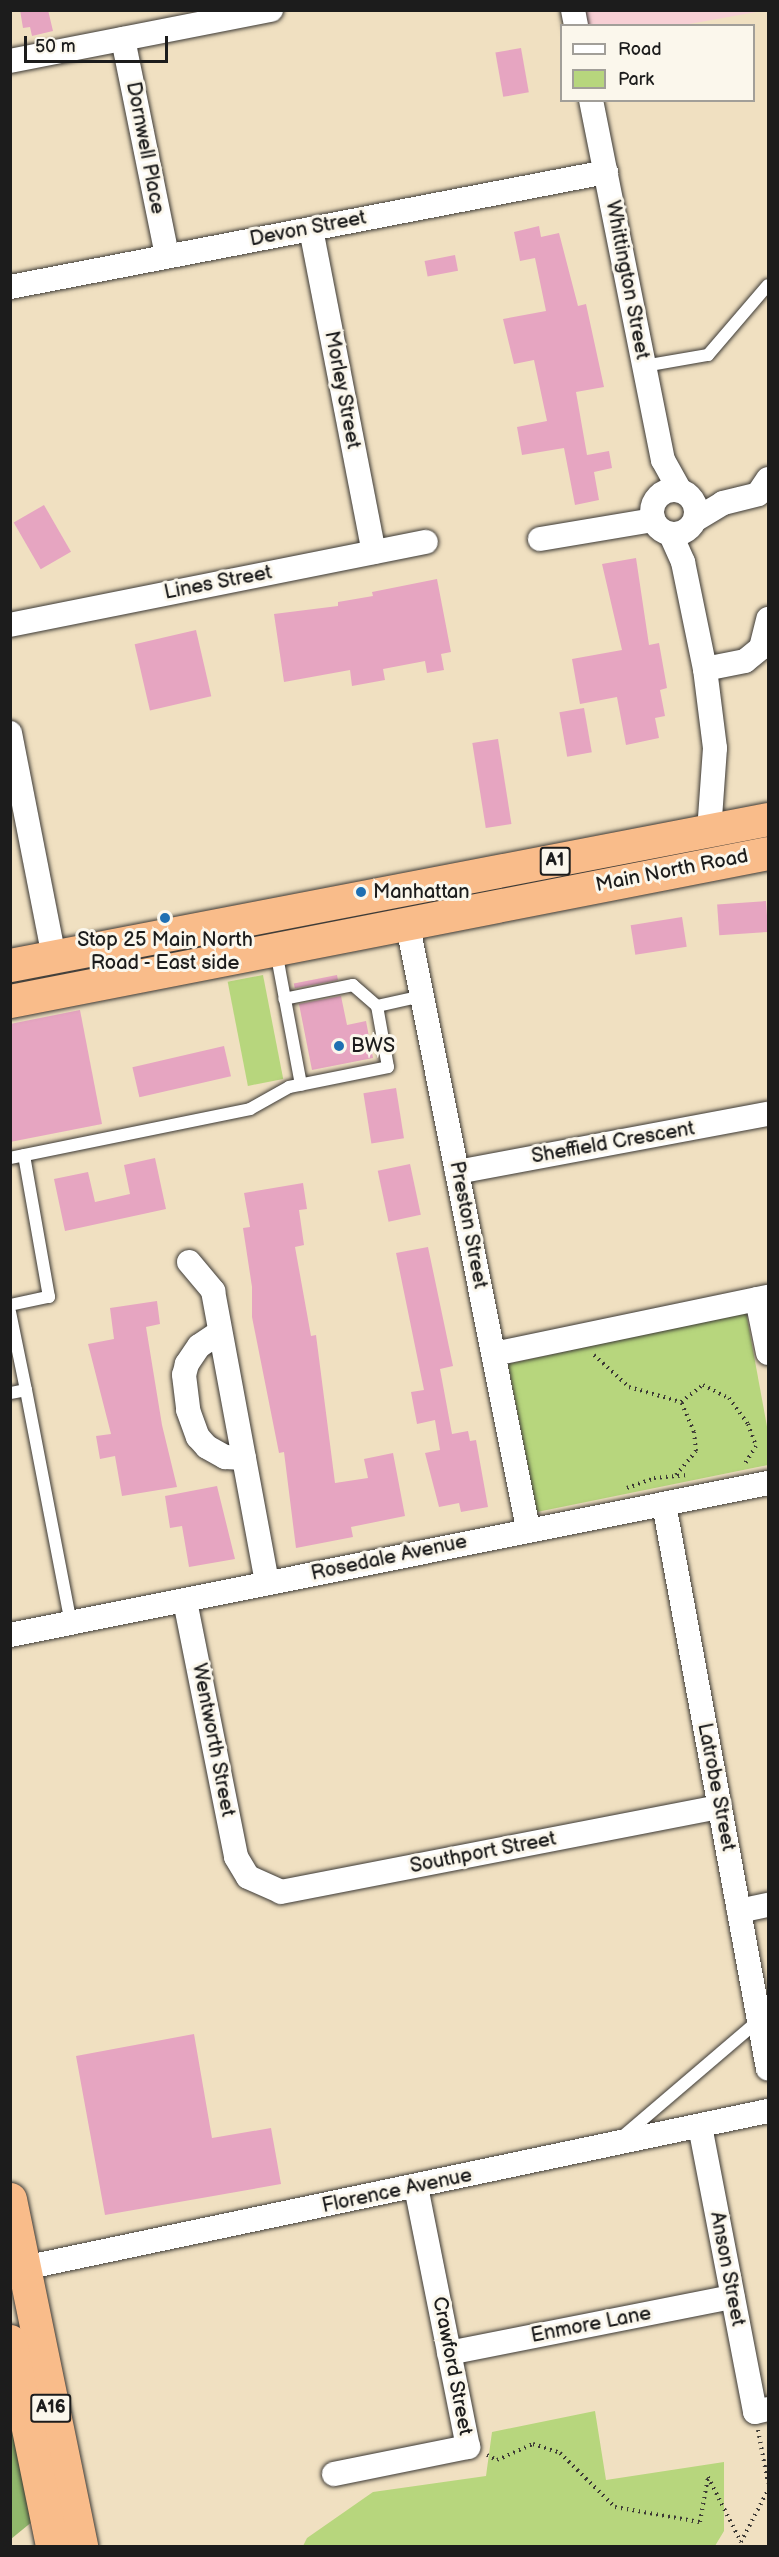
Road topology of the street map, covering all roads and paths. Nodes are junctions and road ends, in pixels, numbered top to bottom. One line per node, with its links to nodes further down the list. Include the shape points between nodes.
1 (270, 10): 2 (street)
2 (123, 39): 3 (street); 7 (street, Dornwell Place)
3 (10, 60)
4 (591, 102): 5 (street, Whittington Street)
5 (606, 172): 6 (street, Devon Street); 10 (street, Whittington Street)
6 (311, 229): 7 (street, Devon Street); 15 (street, Morley Street)
7 (167, 256): 9 (street, Devon Street)
8 (768, 285): 10 (lane, via 708,355)
9 (10, 287)
10 (644, 366): 12 (street, Whittington Street)
11 (768, 479): 12 (street, via 758,494)
12 (676, 513): 13 (street); 18 (street)
13 (540, 539)
14 (426, 542): 15 (street, Lines Street)
15 (374, 552): 17 (street, Lines Street)
16 (768, 619): 18 (street, via 761,648 745,662)
17 (10, 625)
18 (705, 669): 21 (street, via 716,748)
19 (10, 733): 26 (street)
20 (768, 819): 21 (highway, Main North Road / A1)
21 (709, 831): 23 (highway); 24 (highway, Main North Road / A1)
22 (768, 853): 23 (highway, Main North Road / A1)
23 (715, 863): 24 (highway, Main North Road / A1)
24 (404, 906): 25 (highway, Main North Road / A1); 26 (highway, Main North Road / A1); 28 (street, Preston Street)
25 (275, 947): 29 (lane); 30 (highway, Main North Road / A1)
26 (54, 957): 27 (highway, Main North Road / A1)
27 (10, 965)
28 (422, 996): 31 (lane); 36 (street, Preston Street)
29 (284, 999): 31 (lane, via 353,985); 32 (lane)
30 (10, 1000)
31 (377, 1006): 32 (lane, via 388,1067)
32 (301, 1085): 34 (lane, via 250,1109)
33 (768, 1114): 36 (street, Sheffield Crescent)
34 (24, 1155): 35 (lane); 39 (lane, via 49,1297)
35 (10, 1158)
36 (457, 1172): 44 (street, Preston Street)
37 (189, 1262): 41 (street, via 213,1291)
38 (763, 1298): 43 (street); 44 (street)
39 (10, 1305)
40 (10, 1312): 45 (lane)
41 (220, 1332): 48 (street); 48 (street, via 199,1346 187,1364 184,1376 188,1410 198,1437 207,1447 225,1457)
42 (590, 1351): 47 (path, via 629,1387)
43 (768, 1353)
44 (494, 1354): 56 (street, Preston Street)
45 (26, 1390): 46 (lane); 59 (lane)
46 (10, 1393)
47 (681, 1402): 49 (path, via 703,1385 729,1398 748,1424 756,1446 747,1465); 51 (path, via 694,1432 696,1451)
48 (244, 1458): 57 (street)
49 (735, 1467)
50 (700, 1473): 51 (path)
51 (675, 1476): 52 (path); 54 (path)
52 (677, 1483)
53 (768, 1483): 55 (street, Rosedale Avenue)
54 (617, 1490)
55 (664, 1504): 56 (street, Rosedale Avenue); 61 (street, Latrobe Street)
56 (528, 1529): 57 (street, Rosedale Avenue)
57 (267, 1583): 58 (street, Rosedale Avenue)
58 (185, 1601): 59 (street, Rosedale Avenue); 62 (street, Wentworth Street, via 236,1857)
59 (71, 1623): 60 (street, Rosedale Avenue)
60 (10, 1635)
61 (720, 1807): 62 (street, Southport Street, via 281,1892); 64 (street, Latrobe Street)
62 (248, 1877)
63 (768, 1905): 64 (street)
64 (739, 1911): 65 (street, Latrobe Street)
65 (759, 2020): 66 (street, Latrobe Street); 69 (lane)
66 (768, 2069)
67 (768, 2110): 68 (street, Florence Avenue)
68 (700, 2126): 69 (street, Florence Avenue); 73 (street, Anson Street)
69 (618, 2141): 70 (street, Florence Avenue)
70 (416, 2186): 72 (street, Florence Avenue); 75 (street, Crawford Street)
71 (10, 2199): 72 (highway, A16)
72 (17, 2270): 82 (highway, A16)
73 (733, 2297): 75 (street, Enmore Lane); 76 (street, Anson Street)
74 (10, 2341): 81 (highway, A16)
75 (449, 2352): 77 (street, Crawford Street)
76 (762, 2410): 79 (path)
77 (468, 2447): 78 (street, Crawford Street); 80 (path, via 497,2460 533,2444 560,2453 615,2507 700,2522 708,2477 741,2542)
78 (334, 2474)
79 (768, 2483)
80 (768, 2490)
81 (52, 2547)
82 (81, 2547)

